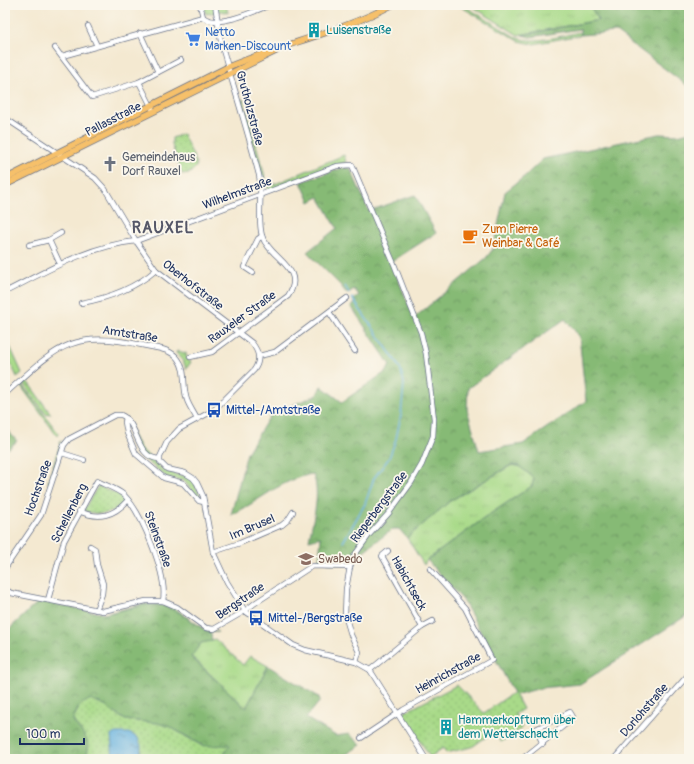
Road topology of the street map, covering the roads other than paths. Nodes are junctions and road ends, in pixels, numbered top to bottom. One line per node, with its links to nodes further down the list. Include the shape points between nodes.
1 (200, 5): 5 (street)
2 (215, 5): 6 (street, Grutholzstraße)
3 (270, 5): 6 (street)
4 (392, 5): 9 (main road, via 371,16)
5 (203, 17): 6 (street); 8 (street)
6 (218, 21): 14 (street, Grutholzstraße)
7 (88, 26): 10 (street)
8 (140, 33): 10 (street); 15 (street)
9 (290, 44): 14 (main road, Pallasstraße); 16 (main road, Pallasstraße)
10 (96, 46): 12 (street)
11 (55, 48): 12 (street)
12 (62, 56): 17 (street, via 92,96)
13 (181, 60): 15 (street)
14 (228, 67): 16 (street, Grutholzstraße); 18 (main road, Pallasstraße)
15 (158, 72): 17 (street)
16 (230, 73): 18 (main road, Pallasstraße); 24 (street, Grutholzstraße, via 259,176)
17 (139, 82): 18 (street)
18 (152, 108): 20 (main road, Pallasstraße)
19 (5, 118): 20 (street)
20 (60, 154): 22 (main road, Pallasstraße); 23 (main road, Pallasstraße); 28 (street, via 100,184)
21 (352, 165): 24 (street, Wilhelmstraße, via 337,166); 55 (street, Rieperbergstraße, via 421,333 432,391 434,419 433,436 422,464 389,513 354,556)
22 (5, 179)
23 (5, 184)
24 (261, 194): 26 (street); 28 (street, Wilhelmstraße)
25 (61, 233): 27 (street)
26 (262, 236): 32 (street, via 244,267); 37 (street, Rauxeler Straße, via 268,247 293,274 292,290 288,296)
27 (49, 240): 29 (street); 30 (street)
28 (136, 241): 30 (street, Wilhelmstraße, via 104,246); 31 (street, Oberhofstraße)
29 (28, 245)
30 (60, 264): 33 (street, Wilhelmstraße)
31 (156, 270): 35 (street, via 125,291); 37 (street, Oberhofstraße)
32 (253, 273)
33 (5, 292)
34 (347, 298): 36 (street)
35 (81, 303)
36 (329, 312): 38 (street); 39 (street, via 275,352)
37 (237, 332): 39 (street, Oberhofstraße, via 252,343); 40 (street, Rauxeler Straße, via 212,352)
38 (355, 351)
39 (259, 356): 43 (street, via 254,370 214,410)
40 (190, 357)
41 (5, 394): 43 (street, Amtstraße, via 59,349 82,340 105,338 167,351 176,356 182,364 187,401)
42 (126, 418): 44 (street, Hochstraße, via 115,415 69,439); 45 (street, via 144,450 153,458); 49 (street, via 124,422 127,433 136,454 164,478 183,483 199,501)
43 (197, 419): 45 (street, via 179,429 167,442)
44 (62, 453): 46 (street, Hochstraße); 56 (street, Hochstraße, via 41,514)
45 (160, 459): 49 (street, via 168,469 193,478)
46 (84, 460)
47 (97, 481): 48 (street, Steinstraße, via 123,494); 50 (street, Schellenberg)
48 (128, 500): 50 (street, via 116,512 107,516); 60 (street, Steinstraße, via 143,523 155,555 164,588)
49 (204, 502): 54 (street)
50 (79, 511): 59 (street, Schellenberg, via 64,541)
51 (293, 512): 54 (street, Im Brusel, via 282,525 240,544)
52 (90, 546): 61 (street, via 95,549 103,584)
53 (388, 550): 64 (street, Habichtseck, via 382,556)
54 (213, 552): 62 (street)
55 (350, 567): 62 (street, Bergstraße, via 312,566); 65 (street, Rieperbergstraße, via 345,605 348,627 359,652)
56 (5, 568)
57 (430, 569): 68 (street, Heinrichstraße, via 465,608 492,660 403,710)
58 (5, 589): 59 (street, Bergstraße)
59 (48, 600): 61 (street, Bergstraße)
60 (163, 601): 61 (street, Bergstraße, via 146,601 108,611); 62 (street, Bergstraße, via 177,606 211,629)
61 (96, 610)
62 (245, 611): 65 (street, via 293,645)
63 (433, 621): 64 (street, Habichtseck)
64 (422, 627): 66 (street, Habichtseck)
65 (356, 662): 66 (street)
66 (370, 670): 68 (street)
67 (689, 674): 73 (street, Dorlohstraße)
68 (399, 715): 69 (street, Heinrichstraße); 71 (street)
69 (361, 738)
70 (543, 744): 70 (street, via 571,720 573,717 570,712 536,729); 72 (street)
71 (426, 759)
72 (522, 759)
73 (614, 759)

